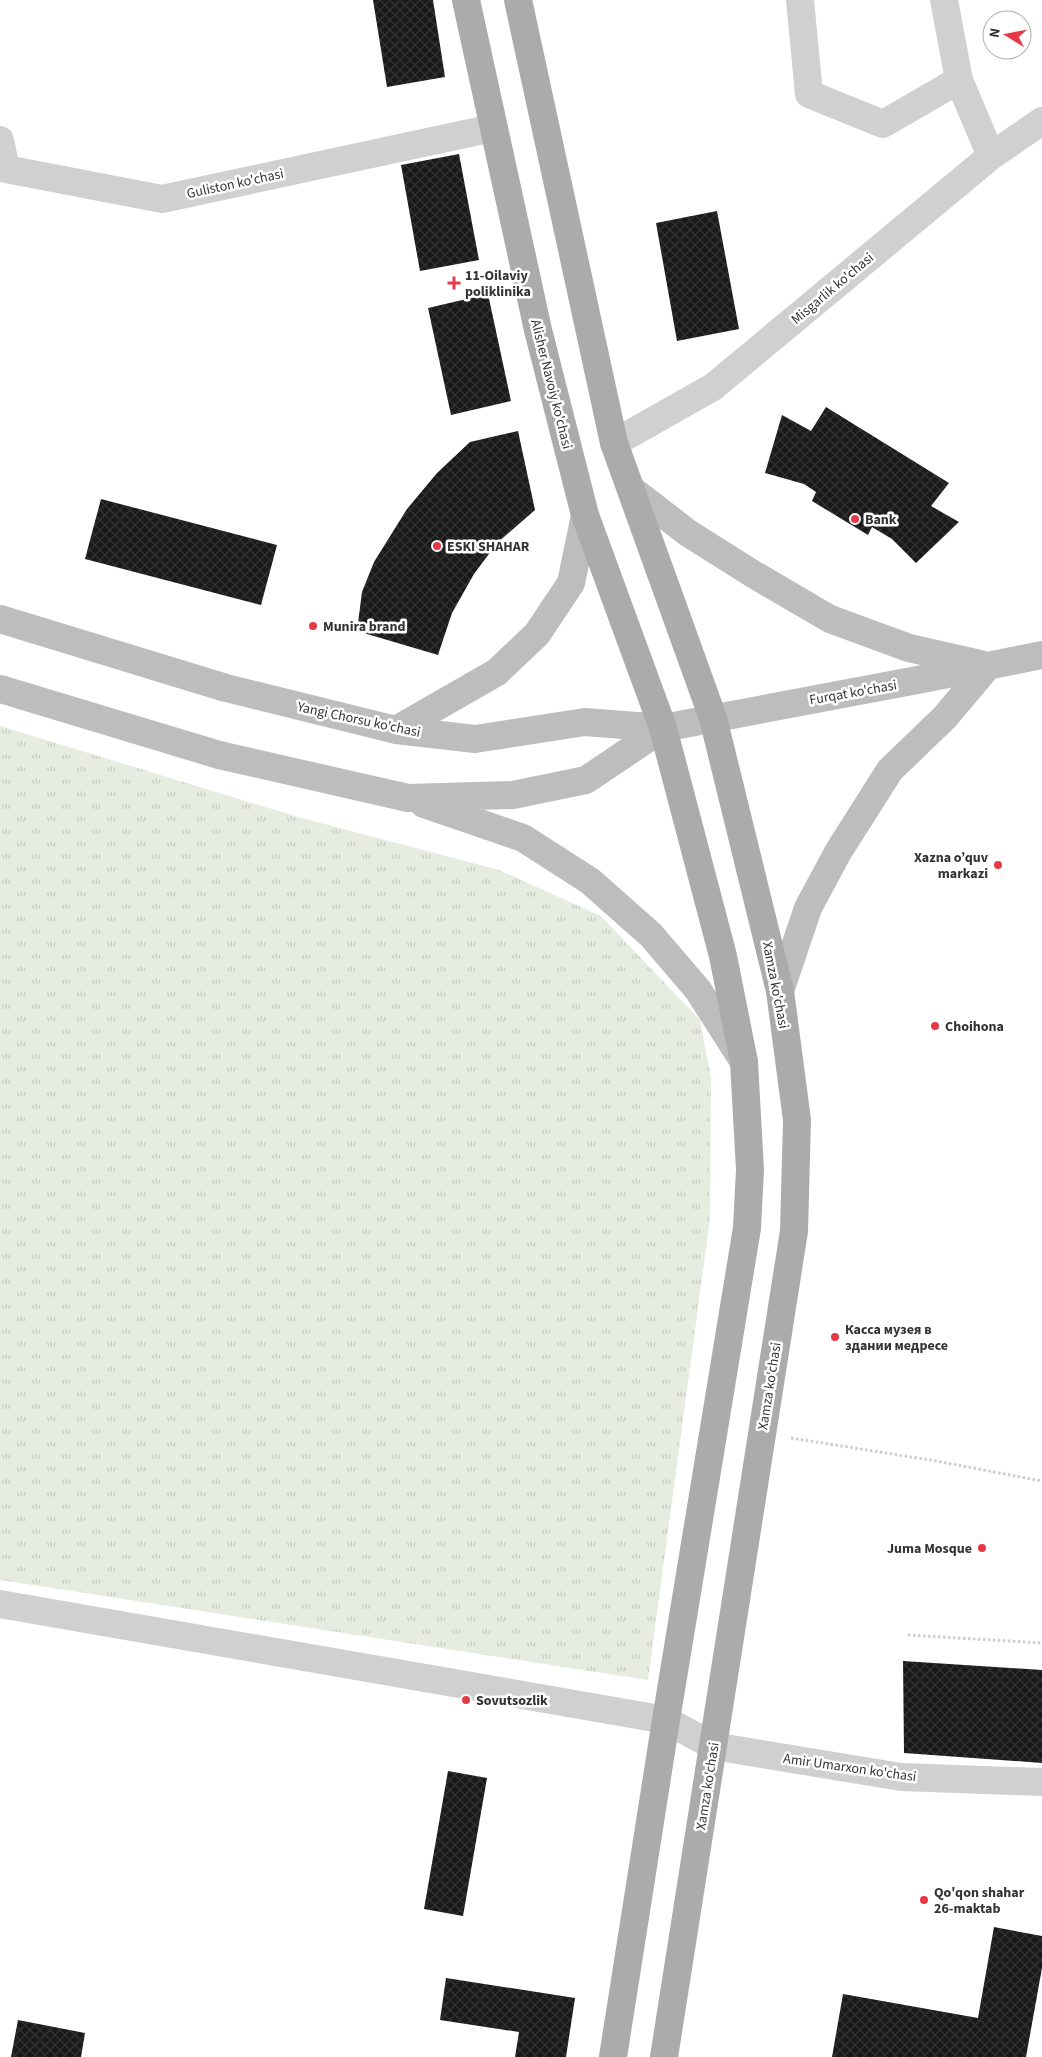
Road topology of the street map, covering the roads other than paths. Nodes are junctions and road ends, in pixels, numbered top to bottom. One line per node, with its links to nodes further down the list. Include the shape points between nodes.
1 (466, 0): 7 (main road, Alisher Navoiy ko'chasi)
2 (518, 0): 11 (main road)
3 (800, 0): 5 (street, via 808,94 883,124)
4 (944, 0): 5 (street)
5 (959, 80): 9 (street)
6 (1042, 121): 9 (street, Misgarlik ko'chasi)
7 (493, 128): 10 (street, Guliston ko'chasi, via 162,199); 13 (main road, Alisher Navoiy ko'chasi, via 538,330)
8 (0, 140): 10 (street, Guliston ko'chasi)
9 (991, 156): 11 (street, Misgarlik ko'chasi, via 713,387)
10 (3, 169)
11 (614, 444): 12 (main road)
12 (631, 489): 16 (main road, via 688,533 830,619 909,648); 18 (main road)
13 (585, 515): 19 (main road, Alisher Navoiy ko'chasi); 20 (main road, via 571,583 537,634 498,672)
14 (0, 619): 20 (main road, Yangi Chorsu ko'chasi, via 226,688)
15 (1042, 654): 16 (main road, Furqat ko'chasi)
16 (988, 666): 18 (main road, Furqat ko'chasi); 22 (main road, via 945,717 890,770 838,852 808,908)
17 (0, 689): 21 (main road, via 219,755)
18 (713, 718): 19 (main road, Furqat ko'chasi); 22 (main road, Xamza ko'chasi)
19 (663, 728): 20 (main road, Yangi Chorsu ko'chasi, via 585,722 475,739); 21 (main road, via 586,780 513,795); 23 (main road, via 723,956)
20 (396, 730)
21 (408, 798): 23 (main road, via 523,838 590,881 651,935 698,990)
22 (780, 991): 26 (main road, Xamza ko'chasi, via 797,1120 794,1231)
23 (744, 1062): 25 (main road, via 750,1170 747,1228)
24 (0, 1604): 25 (street, Amir Umarxon ko'chasi)
25 (666, 1720): 26 (street, Amir Umarxon ko'chasi); 28 (main road)
26 (714, 1746): 27 (street, Amir Umarxon ko'chasi, via 901,1777); 29 (main road, Xamza ko'chasi)
27 (1042, 1782)
28 (613, 2057)
29 (664, 2057)

